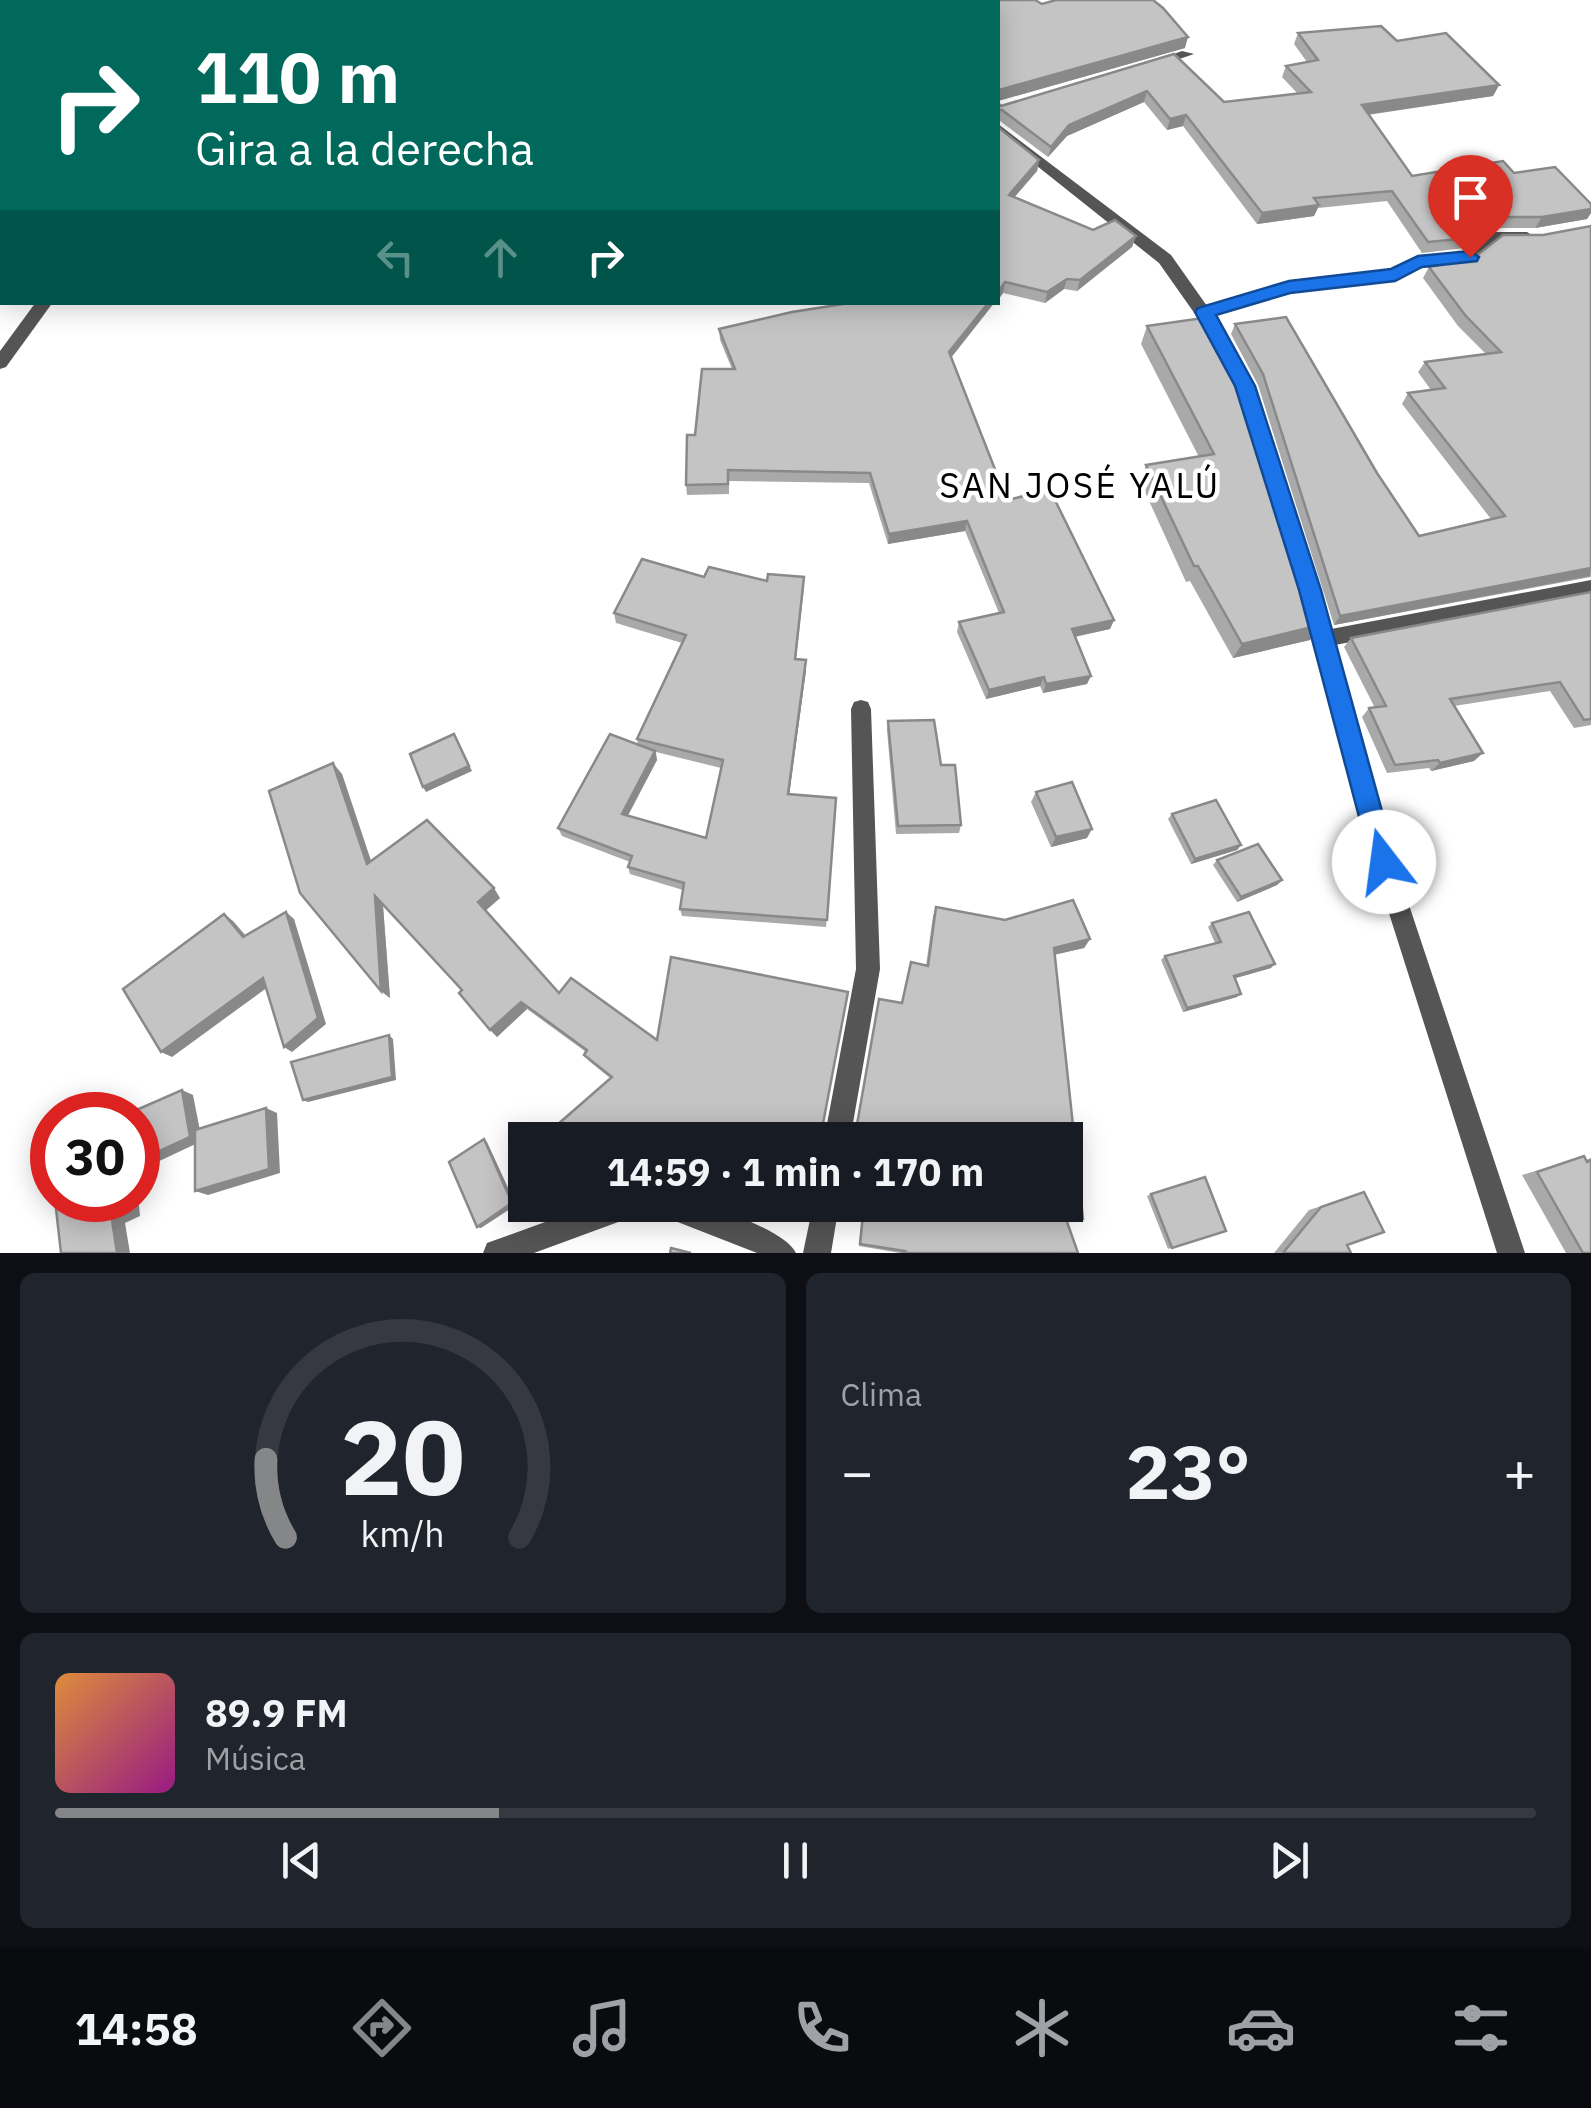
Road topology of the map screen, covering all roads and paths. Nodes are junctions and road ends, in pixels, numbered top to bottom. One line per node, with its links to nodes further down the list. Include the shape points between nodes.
1 (1187, 54): 2 (street)
2 (1130, 70)
3 (1000, 130): 6 (street, via 1165,259)
4 (1554, 234): 6 (street, via 1491,237 1470,257 1418,262 1395,275 1289,287)
5 (43, 305): 8 (street)
6 (1205, 312): 7 (street)
7 (1229, 355)
8 (0, 363)
9 (1245, 386): 11 (street)
10 (1591, 588): 11 (street)
11 (1323, 639): 18 (street, via 1384,862)
12 (861, 709): 13 (street, via 868,969)
13 (840, 1122)
14 (823, 1222): 17 (street)
15 (497, 1253): 16 (street, via 621,1208 670,1206)
16 (782, 1253)
17 (817, 1253)
18 (1511, 1253)

